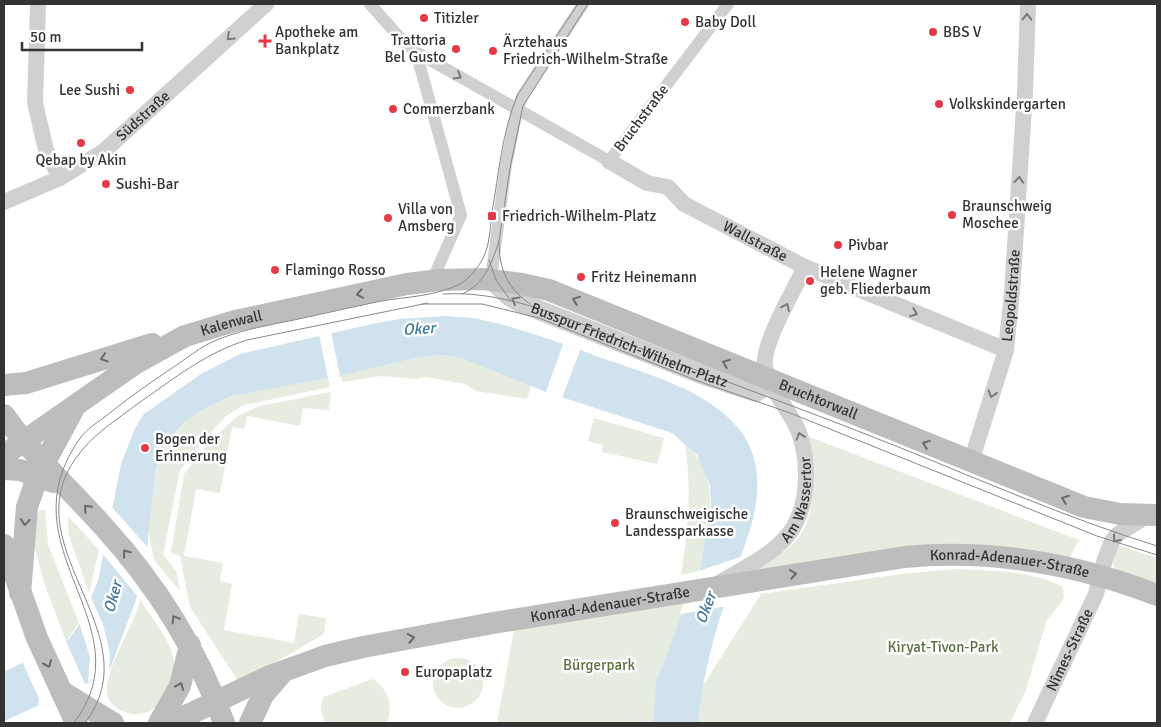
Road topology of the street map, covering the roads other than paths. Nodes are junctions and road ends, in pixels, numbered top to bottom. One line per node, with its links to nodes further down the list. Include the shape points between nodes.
1 (38, 4): 10 (street, via 35,103 46,150)
2 (266, 4): 10 (street, Südstraße, one-way to 10, via 104,151)
3 (370, 4): 7 (street, via 401,40)
4 (583, 4): 8 (street, via 522,97)
5 (728, 4): 9 (street, Bruchstraße)
6 (1028, 4): 16 (street, Leopoldstraße, one-way to 6, via 1025,92)
7 (416, 52): 8 (street, one-way to 8); 14 (street, via 461,215)
8 (517, 110): 9 (street, Wallstraße); 13 (street, via 506,165)
9 (609, 161): 12 (street, Wallstraße, via 647,183 668,187 684,204)
10 (60, 178): 11 (street, Südstraße)
11 (4, 202)
12 (805, 267): 16 (street, Wallstraße, one-way to 16); 17 (street, Am Wassertor, one-way to 12, via 765,365 767,348)
13 (491, 279): 14 (main road, Kalenwall); 17 (main road, Bruchtorwall, one-way to 13, via 549,290)
14 (432, 281): 15 (main road, Kalenwall, one-way to 15, via 235,321)
15 (185, 336): 18 (main road, one-way to 18, via 26,383); 19 (main road, Kalenwall, via 136,363)
16 (1006, 350): 23 (street, Leopoldstraße, one-way to 23)
17 (771, 381): 23 (main road, Bruchtorwall, one-way to 17); 28 (street, Am Wassertor, one-way to 17, via 786,539 801,515 805,495 803,445)
18 (4, 385)
19 (76, 404): 21 (main road, Kalenwall); 25 (main road)
20 (4, 415): 21 (main road)
21 (23, 441): 22 (main road, Kalenwall); 25 (main road)
22 (4, 454)
23 (971, 462): 26 (main road, Bruchtorwall, one-way to 23, via 1120,514 1084,506)
24 (4, 469): 25 (main road)
25 (41, 469): 30 (main road, one-way to 30, via 26,517); 32 (main road, one-way to 25, via 148,580 104,526 70,489)
26 (1152, 516): 29 (street, Nîmes-Straße, one-way to 29, via 1118,534 1112,542)
27 (4, 544): 30 (main road)
28 (747, 573): 29 (main road, Konrad-Adenauer-Straße, one-way to 29, via 946,554 1030,559); 33 (main road, Konrad-Adenauer-Straße, one-way to 28, via 363,647 711,588)
29 (1102, 576): 31 (main road, Konrad-Adenauer-Straße); 42 (street, Nîmes-Straße)
30 (20, 593): 34 (main road, one-way to 34, via 36,638)
31 (1157, 595)
32 (190, 645): 35 (main road); 38 (main road, one-way to 32, via 180,686)
33 (283, 671): 35 (main road, Konrad-Adenauer-Straße); 41 (main road, via 263,696)
34 (64, 695): 36 (main road); 37 (main road)
35 (214, 701): 39 (main road); 40 (main road)
36 (76, 723)
37 (113, 723)
38 (159, 723)
39 (171, 723)
40 (224, 723)
41 (250, 723)
42 (1035, 723)

